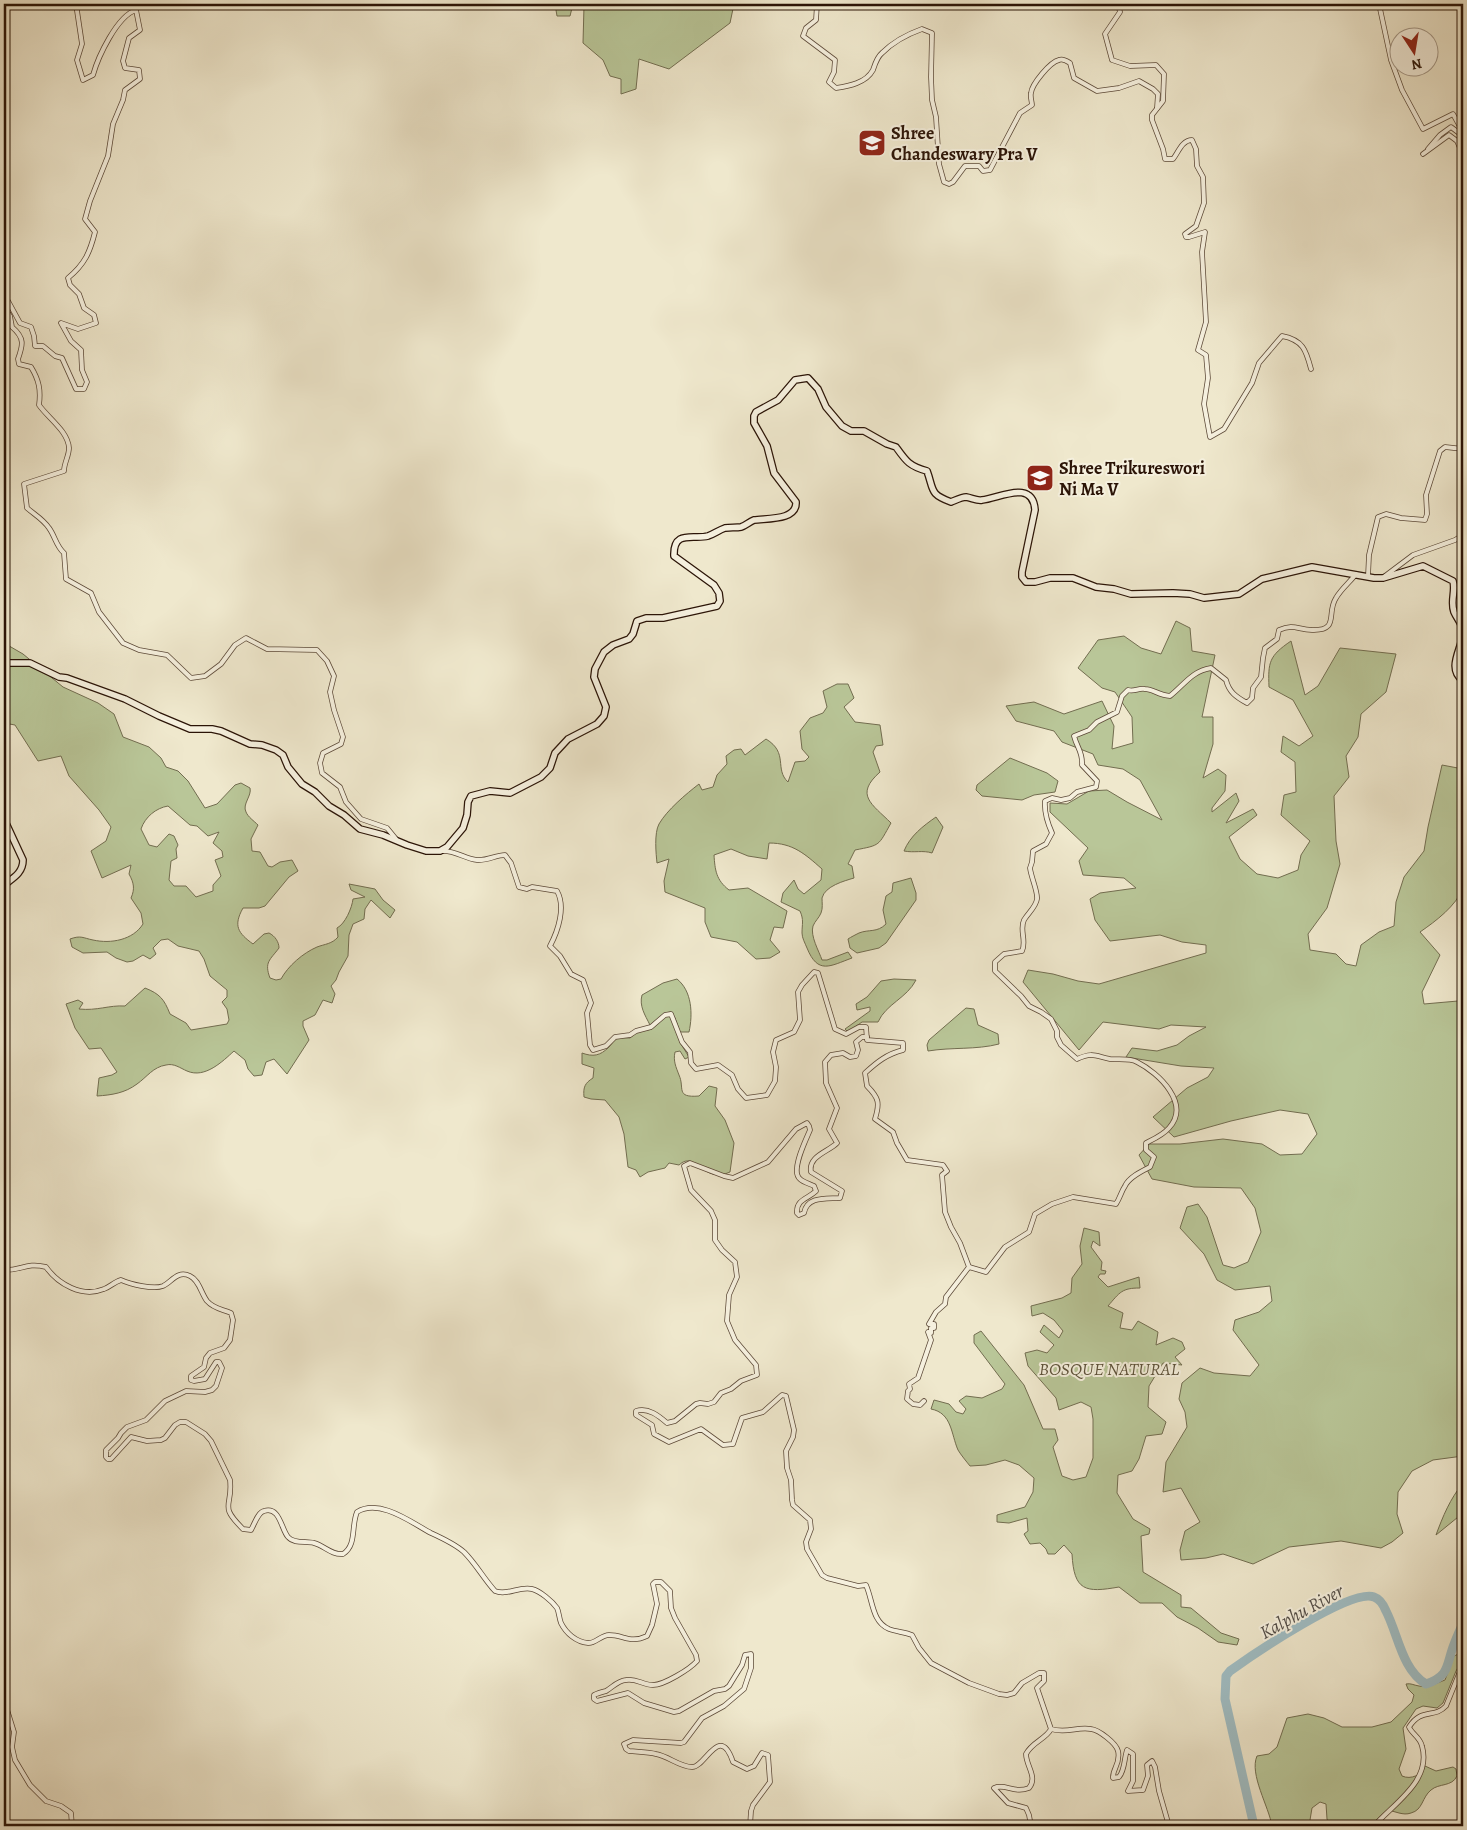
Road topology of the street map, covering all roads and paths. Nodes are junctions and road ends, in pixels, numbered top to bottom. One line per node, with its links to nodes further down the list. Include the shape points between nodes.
1 (76, 4): 9 (street, via 82,44 77,60 83,80 93,75 116,29 131,11 136,10 140,30 129,38 123,62 126,68 139,70 140,79 125,90 113,124 108,156 85,218 95,232 91,248 80,268 68,278 84,308 94,315 96,323 78,329 61,323 71,341 81,350 82,370 87,382 84,389 76,389 62,358 43,346 35,346 31,327 20,323 8,301)
2 (817, 4): 5 (street, via 816,20 806,28 803,36 835,60 829,82 836,88 860,82 871,73 880,54 906,36 922,30 932,34 932,100 939,164 944,182 949,184 965,166 973,164 983,171 990,170 1020,113 1032,106 1031,92 1039,78 1058,60 1070,63 1074,78 1097,90 1138,82 1146,85 1158,94)
3 (1118, 4): 5 (street, via 1120,12 1105,34 1112,60 1130,66 1156,65 1164,74 1164,101)
4 (1379, 4): 6 (street, via 1391,60 1422,129 1453,114)
5 (1156, 109): 11 (street, via 1152,124 1166,159 1173,159 1185,142 1192,140 1203,178 1204,203 1196,226 1185,234 1189,238 1205,232 1202,252 1206,322 1198,350 1206,355 1208,378 1204,404 1210,437 1224,429 1252,383 1259,363 1282,336 1293,338 1306,349)
6 (1463, 132)
7 (1463, 136): 8 (street, via 1451,127 1423,154 1449,135 1457,141)
8 (1463, 155)
9 (4, 301)
10 (4, 306): 20 (street, via 12,327 20,334 19,364 31,367 36,375 40,386 39,405 63,433 69,446 64,472 24,484 27,508 41,518 64,553 66,579 91,593 99,612 123,643 139,650 167,655 191,678 205,676 222,664 235,644 246,638 267,649 317,650 334,676 330,692 343,737 341,744 323,753 322,773 340,787 346,802 361,819 387,828)
11 (1311, 370)
12 (1463, 449): 15 (street, via 1445,447 1440,451 1426,495 1425,520 1386,514 1378,517)
13 (1463, 534): 16 (street, via 1413,555)
14 (1356, 574): 15 (street); 21 (street, via 1312,567 1262,579 1238,594 1204,598 1173,593 1131,594 1073,578 1026,582 1022,572 1035,510 1029,495 1020,492 982,500 964,497 951,502 937,497 931,488 927,470 914,467 896,447 864,431 851,431 842,426 808,378 794,380 778,400 754,416 774,473 796,502 793,511 782,517 717,530 707,536 681,539 675,545 674,556 714,585 719,593 717,606 636,621 629,639 604,652 595,669 594,677 606,707 604,716 597,724 568,739 541,777 510,793 490,791 471,796 463,828); 24 (street, via 1335,598 1327,627 1308,630 1286,626 1279,630 1277,639 1266,648 1261,677 1247,703 1236,697 1226,680 1211,668 1191,676 1170,696 1160,696 1141,688 1133,692 1128,690 1122,696 1117,712 1074,736 1083,754 1082,765 1097,781 1096,787 1077,792 1070,798 1045,801 1052,833 1046,844 1033,850 1030,868 1037,898 1024,920 1024,945 1022,951 1004,954 995,962 995,971 1029,1006 1051,1019 1060,1046 1073,1056 1078,1059 1090,1054 1136,1061 1152,1071 1170,1088 1176,1115 1163,1134 1146,1143 1146,1150 1154,1157 1150,1167 1125,1185 1116,1204 1073,1197 1052,1204 1035,1214 1029,1232 1005,1247 986,1272)
15 (1368, 576): 16 (street)
16 (1383, 578): 18 (street, via 1422,566 1453,581 1454,611 1463,633 1455,668)
17 (4, 663): 20 (street, via 30,663 58,677 125,699 184,726 221,731 250,744 276,750 283,755 298,779 329,806 360,828)
18 (1463, 681)
19 (4, 819): 22 (street, via 23,860 17,875)
20 (397, 841): 21 (street, via 426,851)
21 (440, 851): 23 (street, via 447,850 476,860 505,855 519,887 557,892 562,911 550,946 571,974 583,980 590,1003 587,1014 590,1045 594,1050 606,1046 615,1037 651,1027 671,1014 696,1070 718,1065 732,1075 746,1098 767,1095 775,1081 776,1040 794,1032 800,1020 798,992 814,972 818,973 835,1029 846,1034 866,1026)
22 (4, 885)
23 (867, 1036): 24 (street, via 868,1040 903,1043 903,1050 888,1054 865,1073 866,1086 875,1094 879,1107 875,1119 893,1132 908,1160 943,1165 947,1171 942,1175 945,1212); 29 (street, via 856,1042 856,1056 831,1055 824,1062 826,1083 837,1108 829,1129 837,1143 816,1158 810,1168 811,1172 842,1191 840,1198 811,1202 804,1214 797,1214 799,1202 816,1191 814,1186 800,1180 796,1174 810,1130 806,1123 796,1129 768,1162 733,1178 690,1164 684,1166 692,1190 715,1220 715,1240 735,1262 737,1276 729,1295 727,1321 735,1340 756,1365 756,1375 721,1393 714,1402 696,1404 675,1421 667,1423 641,1410 636,1415 652,1425 654,1434 669,1442 701,1430 723,1445 733,1444 742,1418 763,1412 782,1395 786,1396 794,1430 786,1451 793,1505 810,1520 807,1549 822,1575 858,1586 866,1585 881,1625 912,1635 932,1663 969,1683 1008,1695 1022,1683 1044,1672 1044,1681 1037,1688)
24 (969, 1267): 26 (street, via 946,1297 945,1304 936,1312 930,1324 934,1324 934,1328 928,1332 932,1340 922,1371 909,1384 907,1399 920,1405)
25 (4, 1270): 31 (street, via 28,1265 46,1267 63,1284 91,1292 121,1280 136,1285 163,1286 173,1277 183,1274 196,1281 208,1302 231,1313 230,1340 224,1348 210,1353 204,1367 191,1376 194,1381 205,1379 219,1362 222,1368 216,1386 205,1392 186,1391 165,1401 146,1420 121,1432 106,1450 106,1457 111,1459 131,1436 147,1441 161,1440 175,1425 186,1422 211,1441 230,1480 228,1510 243,1529 251,1530 261,1512 272,1511 292,1540 323,1546 336,1555 343,1554 350,1547 357,1512 368,1507 405,1516 462,1550 495,1591 504,1594 519,1589 533,1590 546,1597 557,1608 568,1634 587,1643 608,1635 632,1640 646,1636 657,1604 653,1584 661,1582 670,1591 674,1618 697,1661 664,1683 652,1685 625,1680 594,1695 594,1699 628,1693 644,1703 679,1711 714,1692 725,1690 745,1655 751,1654 751,1668 744,1689 724,1706 702,1718 684,1742 633,1740 624,1744 629,1751 656,1754 692,1767 699,1765 717,1747 729,1750 733,1762 747,1769 754,1766 762,1753 766,1753 770,1760 770,1782 753,1805)
26 (924, 1401)
27 (1463, 1664): 34 (street, via 1446,1706 1418,1716 1409,1726 1423,1747 1420,1775)
28 (4, 1700): 30 (street, via 14,1732 12,1747 15,1760 30,1785 46,1801 71,1813)
29 (1051, 1729): 32 (street, via 1026,1754 1033,1776 1029,1788 1018,1791 999,1786 994,1788 1008,1802 1026,1808); 33 (street, via 1062,1732 1091,1729 1108,1739 1118,1751 1113,1778 1122,1774 1127,1750 1130,1751 1133,1781 1128,1791 1143,1790 1148,1776 1147,1765 1152,1761)
30 (72, 1826)
31 (750, 1826)
32 (1032, 1826)
33 (1169, 1826)
34 (1374, 1826)

